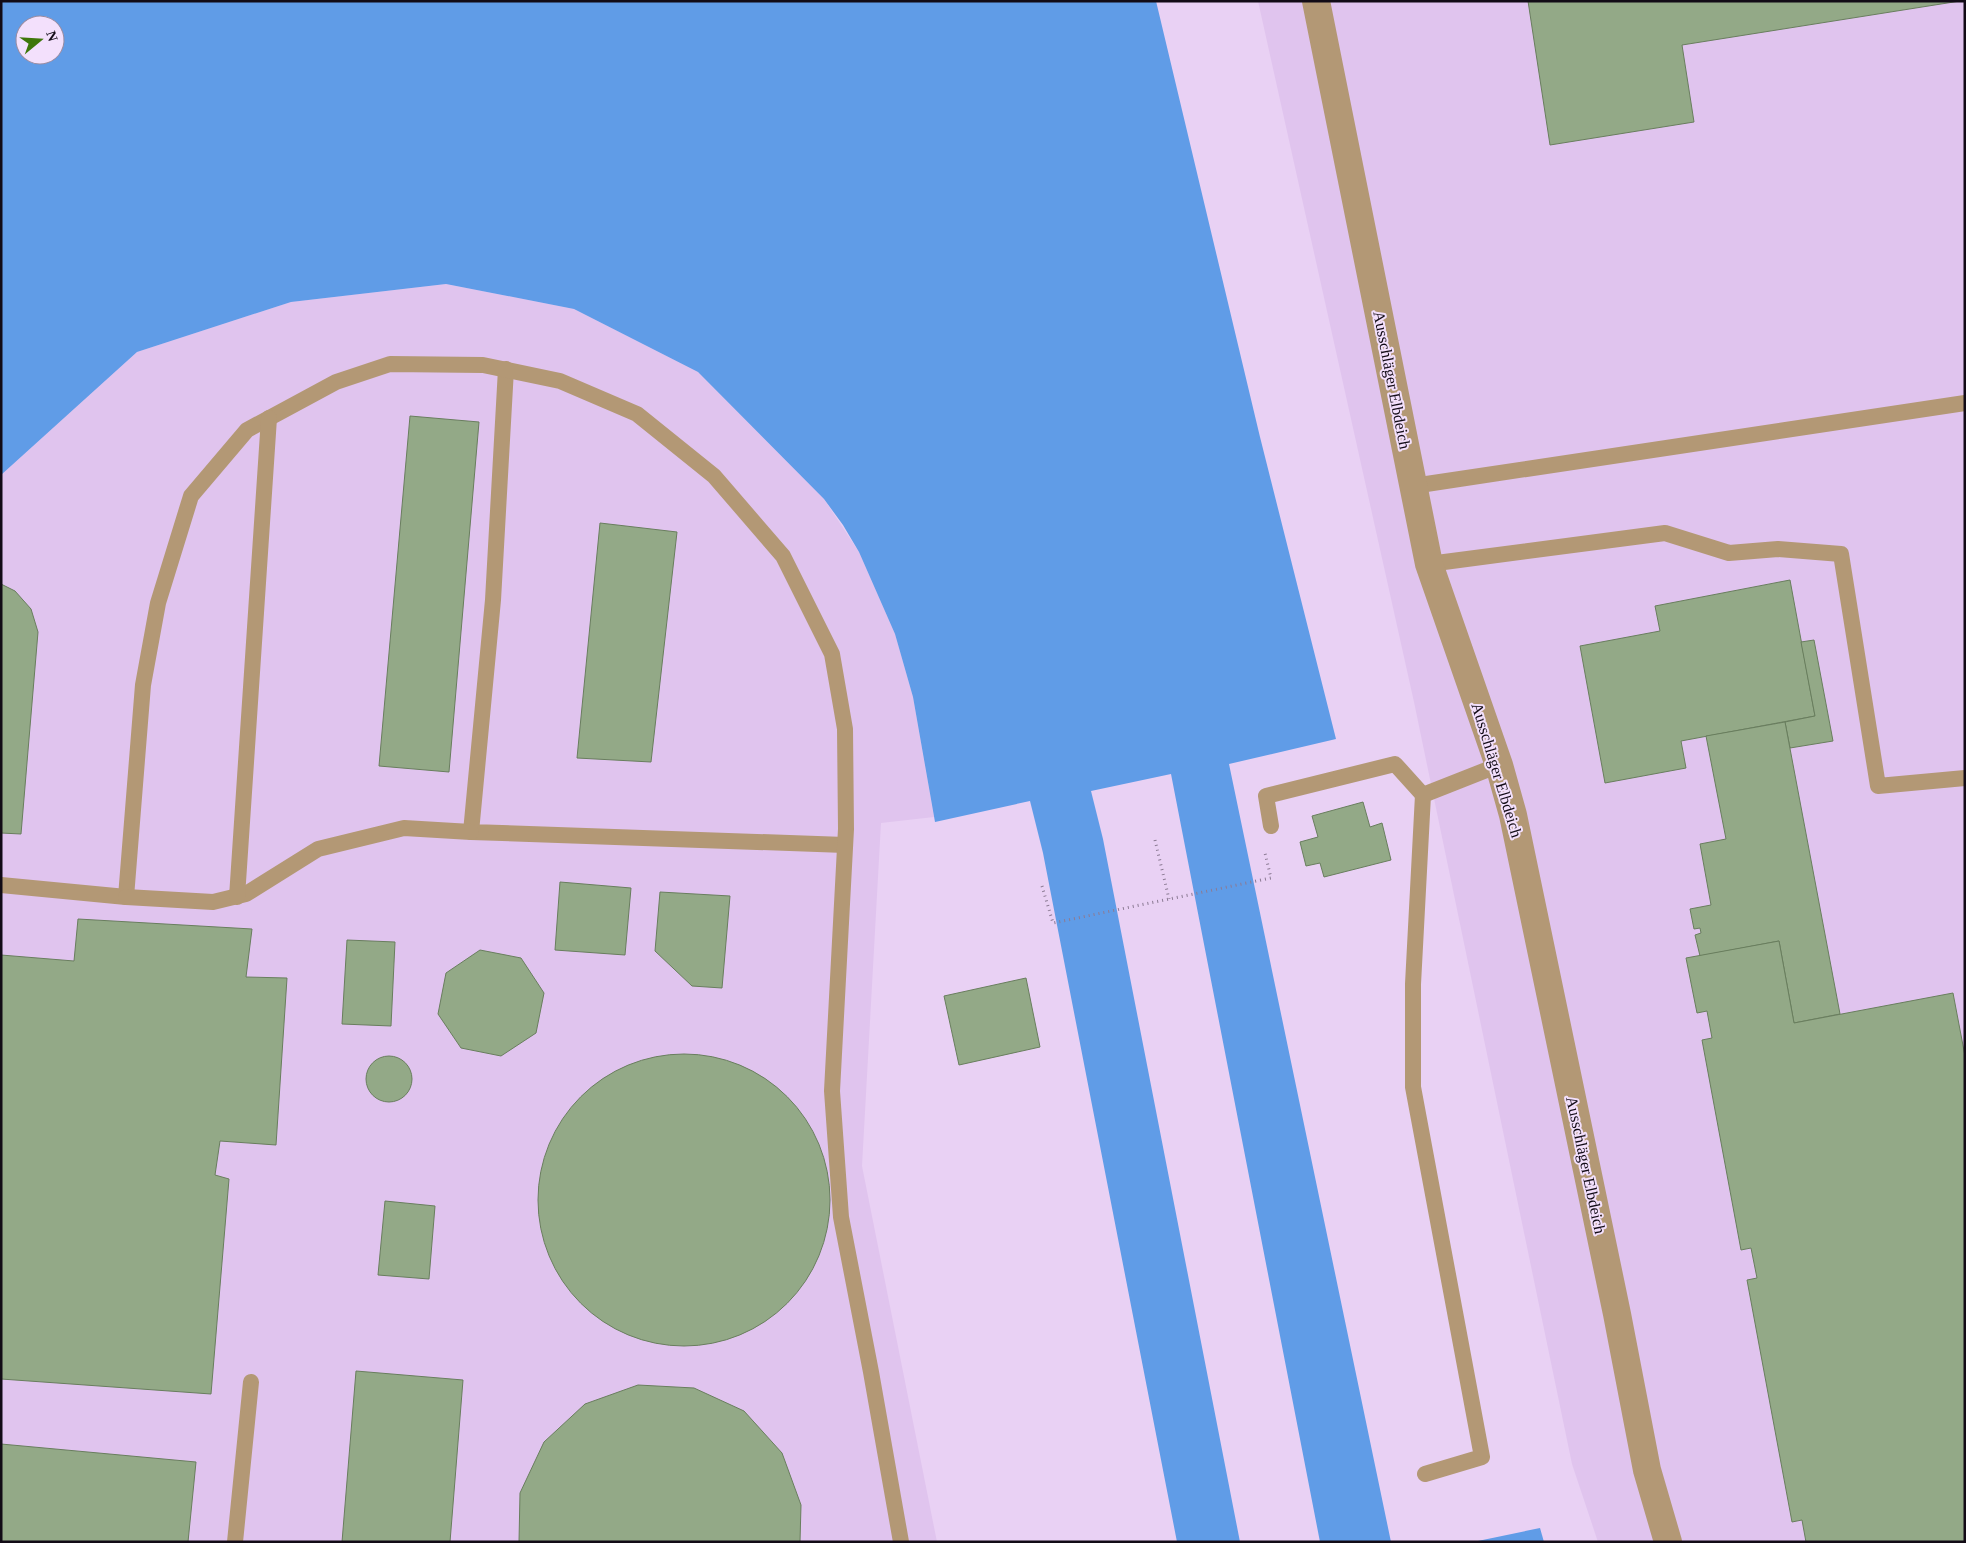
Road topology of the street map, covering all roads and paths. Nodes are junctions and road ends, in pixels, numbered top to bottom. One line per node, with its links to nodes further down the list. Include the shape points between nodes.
1 (1316, 1): 5 (street, Ausschläger Elbdeich)
2 (506, 369): 4 (lane, via 483,365 390,364 336,382); 11 (lane, via 493,600); 13 (lane, via 560,381 637,414 714,476 783,556 832,654 845,729)
3 (1965, 403): 5 (lane)
4 (269, 418): 17 (lane, via 247,430 191,496 158,603 143,685); 18 (lane)
5 (1413, 486): 6 (street, Ausschläger Elbdeich)
6 (1429, 564): 7 (street, Ausschläger Elbdeich); 8 (lane, via 1665,532 1729,553 1778,549 1841,554 1878,786)
7 (1499, 765): 9 (lane); 24 (street, Ausschläger Elbdeich, via 1521,853 1647,1470)
8 (1965, 780)
9 (1423, 795): 10 (lane, via 1395,764 1266,796); 21 (lane, via 1412,984 1413,1087 1482,1457)
10 (1271, 826)
11 (471, 832): 13 (lane); 18 (lane, via 404,828 318,849 269,881)
12 (1154, 840): 19 (path)
13 (846, 845): 23 (lane, via 832,1091 841,1217)
14 (1264, 850): 19 (path, via 1271,878)
15 (1, 885): 17 (lane)
16 (1042, 886): 19 (path, via 1053,923)
17 (126, 897): 18 (lane, via 213,902)
18 (237, 897)
19 (1168, 899)
20 (251, 1382): 22 (lane)
21 (1425, 1474)
22 (235, 1542)
23 (901, 1542)
24 (1668, 1542)

